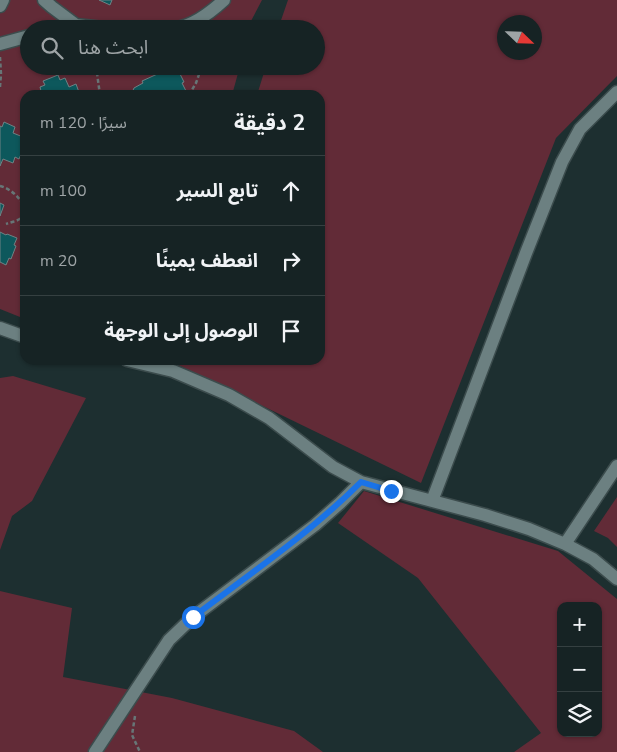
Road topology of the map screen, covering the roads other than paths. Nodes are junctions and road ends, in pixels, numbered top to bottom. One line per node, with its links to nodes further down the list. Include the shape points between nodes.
1 (3, 0): 4 (street)
2 (44, 0): 5 (street)
3 (224, 0): 6 (street)
4 (0, 6)
5 (70, 20)
6 (197, 20)
7 (20, 38): 8 (street)
8 (0, 44)
9 (617, 92): 15 (street, via 580,129 562,162)
10 (0, 328): 11 (street)
11 (20, 335)
12 (148, 365): 14 (street, via 173,371 229,395 268,418 333,467)
13 (617, 466): 16 (street)
14 (361, 482): 15 (street); 18 (street, via 315,525 193,617 169,640)
15 (432, 501): 16 (street, via 530,529)
16 (565, 544): 17 (street, via 593,559)
17 (617, 579)
18 (95, 752)

